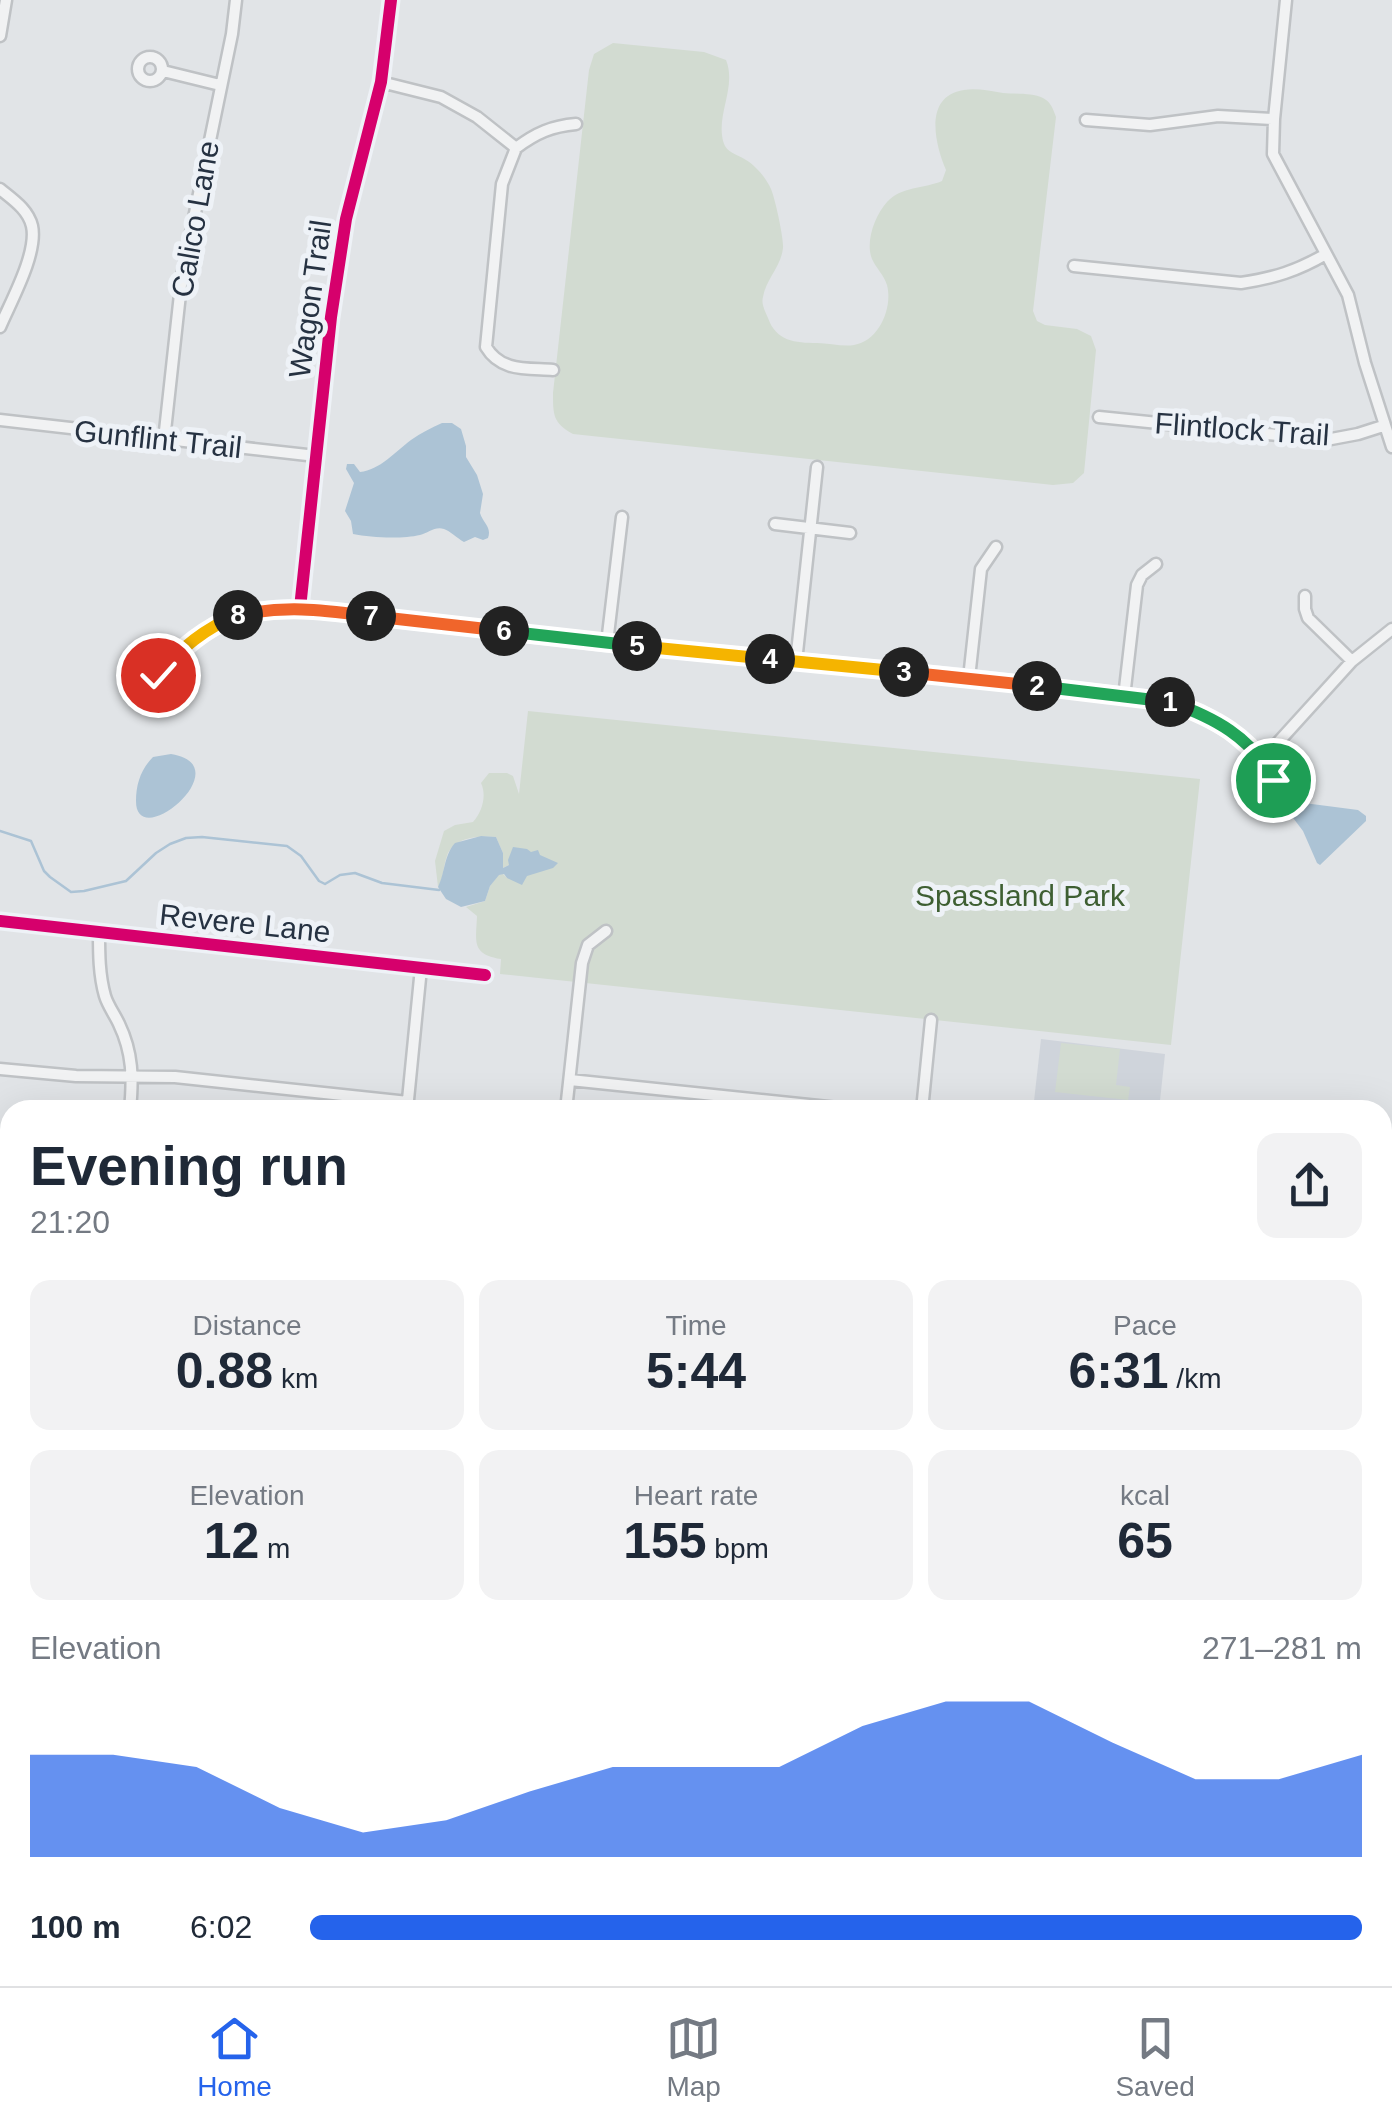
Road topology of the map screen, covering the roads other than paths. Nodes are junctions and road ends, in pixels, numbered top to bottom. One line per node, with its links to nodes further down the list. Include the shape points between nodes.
1 (6, 0): 5 (street)
2 (236, 0): 8 (street, Calico Lane)
3 (392, 0): 7 (street, Wagon Trail)
4 (1286, 0): 9 (street)
5 (0, 36)
6 (163, 71): 8 (street)
7 (380, 82): 12 (street, via 441,98); 23 (street, Wagon Trail, via 346,218)
8 (220, 84): 21 (street, Calico Lane, via 182,276)
9 (1274, 118): 10 (street, via 1218,116 1150,125); 14 (street, via 1273,154)
10 (1086, 120)
11 (576, 124): 12 (street, via 537,133)
12 (516, 148): 17 (street, via 502,184 486,346 504,365)
13 (0, 189): 16 (street, via 22,206 32,226 23,276)
14 (1326, 254): 15 (street, via 1298,270 1240,283); 20 (street, via 1348,295)
15 (1074, 266)
16 (0, 327)
17 (553, 370)
18 (1099, 416): 20 (street, Flintlock Trail, via 1326,440)
19 (0, 420): 21 (street, Gunflint Trail)
20 (1383, 426): 22 (street)
21 (164, 440): 23 (street, Gunflint Trail)
22 (1392, 447)
23 (316, 456): 32 (street, Wagon Trail)
24 (817, 467): 27 (street)
25 (622, 517): 34 (street)
26 (775, 524): 27 (street)
27 (810, 528): 28 (street); 36 (street)
28 (850, 533)
29 (996, 547): 37 (street, via 981,569)
30 (1156, 564): 38 (street, via 1137,584)
31 (1304, 596): 35 (street, via 1308,618)
32 (300, 608): 34 (street); 39 (street, via 236,615 204,631 158,675)
33 (1392, 629): 35 (street)
34 (607, 643): 36 (street)
35 (1352, 661): 40 (street)
36 (796, 662): 37 (street)
37 (969, 678): 38 (street)
38 (1124, 697): 40 (street, via 1200,713)
39 (150, 699)
40 (1263, 760): 41 (street)
41 (1273, 780)
42 (0, 921): 43 (street, Revere Lane)
43 (99, 932): 45 (street, Revere Lane); 49 (street, via 106,998 131,1054)
44 (606, 932): 50 (street, via 584,956)
45 (421, 968): 46 (street, Revere Lane); 53 (street)
46 (485, 975)
47 (931, 1020): 56 (street)
48 (0, 1069): 49 (street)
49 (133, 1078): 51 (street); 52 (street, via 175,1076)
50 (570, 1080): 54 (street); 55 (street)
51 (131, 1100)
52 (361, 1100)
53 (408, 1100)
54 (567, 1100)
55 (762, 1100)
56 (923, 1100)

